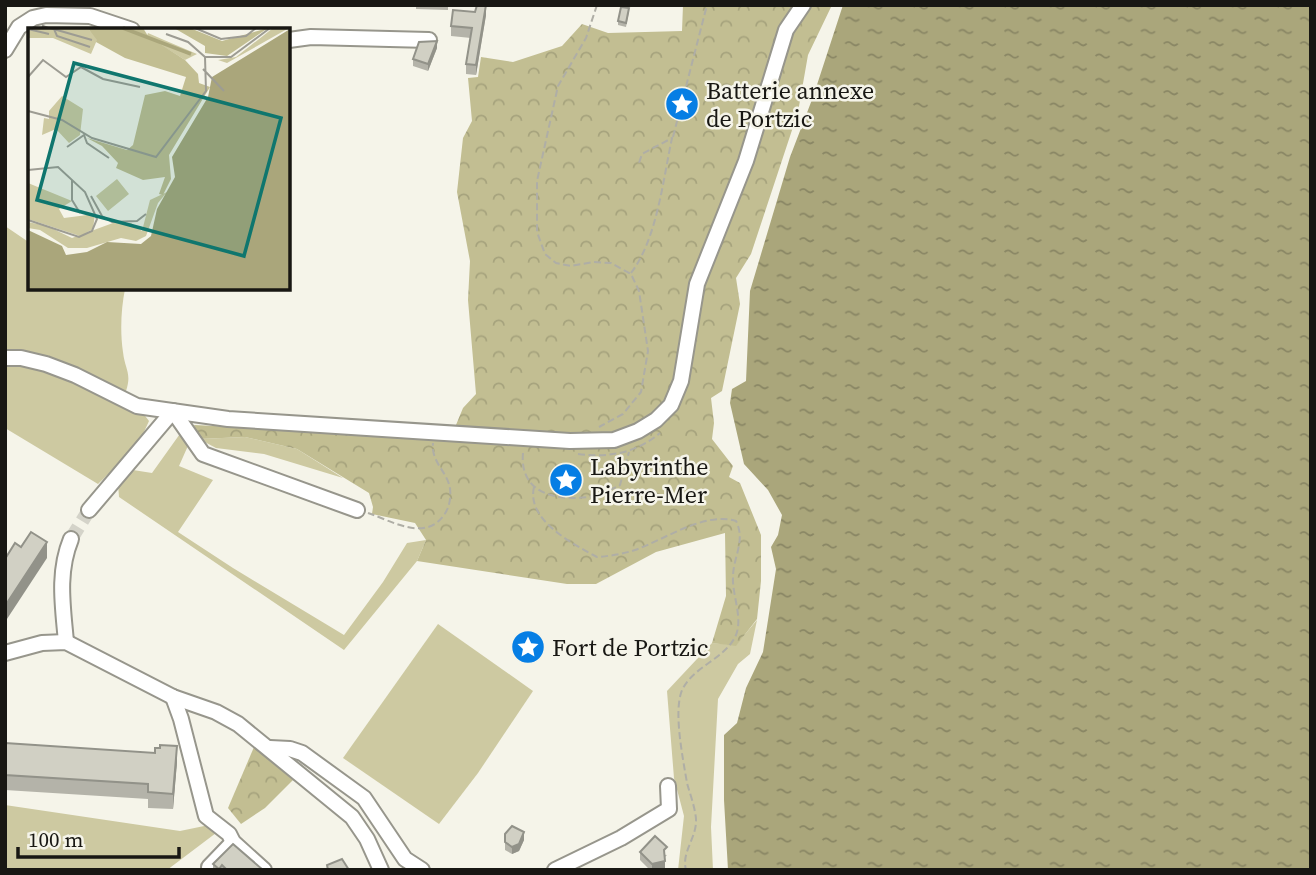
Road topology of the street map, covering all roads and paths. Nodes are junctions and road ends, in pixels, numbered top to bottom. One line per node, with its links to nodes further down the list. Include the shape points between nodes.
1 (597, 5): 10 (path, via 586,38 558,86 537,181 537,232 545,254 556,263 611,263)
2 (707, 5): 8 (path)
3 (803, 5): 12 (street, via 786,30 746,161 697,284 681,381 671,405 656,420 614,440 570,441 228,419)
4 (126, 28): 7 (street, via 90,16 46,15 19,27)
5 (290, 40): 6 (street)
6 (429, 40)
7 (5, 50)
8 (672, 138): 9 (path, via 642,155); 10 (path, via 650,235)
9 (639, 163)
10 (631, 274): 13 (path, via 639,291 648,351 641,392 623,414)
11 (5, 358): 12 (street, via 46,364 137,406)
12 (173, 411): 18 (street); 19 (street, via 203,454)
13 (592, 430)
14 (433, 443): 19 (path, via 432,452 449,484 451,499 440,521 416,530)
15 (629, 452): 17 (path, via 620,485 596,496 558,499)
16 (523, 453): 17 (path, via 526,476)
17 (534, 487): 32 (path, via 533,501 542,517 564,538 597,557 636,550 683,528 719,519 736,521 741,529 732,579 736,634 725,650 690,678 679,706 696,819 684,860)
18 (89, 510)
19 (357, 510)
20 (71, 539): 21 (street, via 63,558)
21 (66, 642): 22 (street); 23 (street)
22 (5, 653)
23 (173, 697): 24 (street, via 227,718); 26 (street, via 206,817)
24 (270, 748): 29 (street, via 352,817); 30 (street, via 302,752 364,798 405,859)
25 (668, 786): 31 (street, via 669,809)
26 (233, 842): 27 (street); 28 (street)
27 (209, 867)
28 (264, 870)
29 (380, 870)
30 (422, 870)
31 (555, 870)
32 (686, 870)

